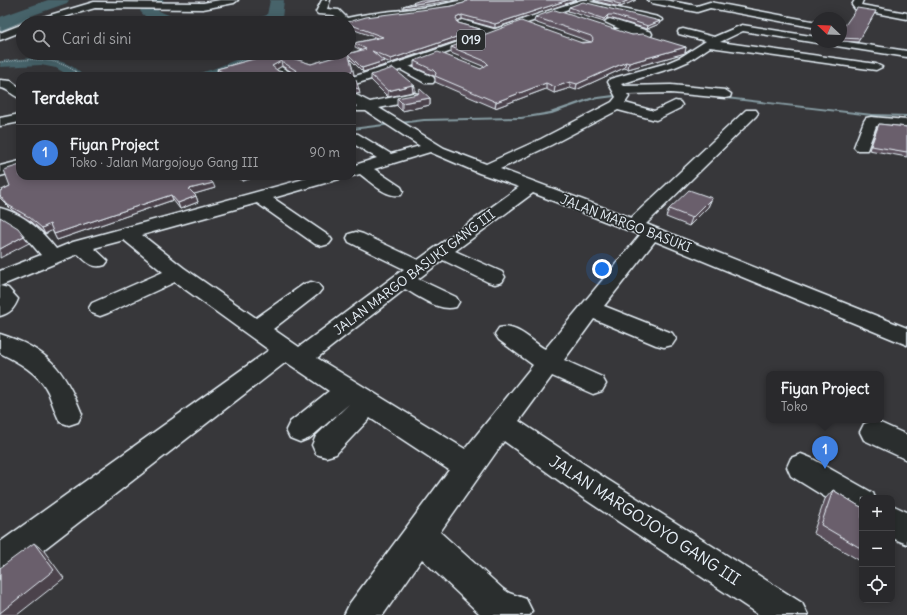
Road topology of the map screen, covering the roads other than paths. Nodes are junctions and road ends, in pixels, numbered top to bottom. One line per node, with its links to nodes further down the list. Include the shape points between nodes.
1 (234, 0): 16 (street, via 212,6 87,6)
2 (326, 0): 17 (street, via 321,12 336,12)
3 (467, 0): 18 (street, via 436,9)
4 (604, 0): 13 (street, via 634,8)
5 (652, 0): 11 (street)
6 (724, 0): 9 (street)
7 (859, 0): 19 (street, via 856,5 858,7)
8 (588, 1): 12 (street, 019); 13 (street)
9 (710, 5): 11 (street); 22 (street)
10 (368, 6): 18 (street)
11 (698, 9): 15 (street)
12 (555, 11): 20 (street); 26 (street, 019)
13 (624, 11): 24 (street)
14 (794, 12): 22 (street)
15 (684, 15)
16 (55, 16)
17 (338, 16)
18 (366, 16): 21 (street)
19 (907, 16)
20 (573, 17)
21 (356, 18)
22 (781, 19): 27 (street)
23 (501, 20): 26 (street)
24 (658, 20)
25 (462, 23): 32 (street)
26 (518, 23): 29 (street); 32 (street, 019)
27 (811, 24)
28 (723, 25): 30 (street)
29 (540, 28)
30 (741, 28): 36 (street); 37 (street)
31 (16, 30): 35 (street)
32 (493, 32): 34 (street, 019)
33 (683, 32): 37 (street)
34 (478, 37): 38 (street); 40 (street, 019)
35 (0, 38)
36 (811, 38)
37 (710, 42): 42 (street); 46 (street)
38 (494, 44)
39 (847, 45): 41 (street)
40 (438, 52): 43 (street); 45 (street, 019)
41 (907, 54)
42 (690, 57): 44 (street); 52 (street, via 665,68 614,83)
43 (452, 58)
44 (708, 59)
45 (402, 66): 47 (street, 019); 48 (street)
46 (876, 67)
47 (356, 80)
48 (428, 80)
49 (0, 84): 50 (street, via 8,84)
50 (16, 91)
51 (725, 94): 52 (street, via 671,88)
52 (620, 96): 55 (street, via 656,116); 68 (street)
53 (413, 97): 56 (street)
54 (356, 99): 56 (street, JALAN MARGO BASUKI)
55 (675, 105)
56 (369, 106): 57 (street); 63 (street, JALAN MARGO BASUKI)
57 (356, 110)
58 (751, 113): 75 (street)
59 (16, 119): 60 (street)
60 (0, 122)
61 (907, 124): 64 (street, via 871,121)
62 (356, 139): 65 (street)
63 (431, 147): 65 (street); 68 (street, JALAN MARGO BASUKI)
64 (862, 147)
65 (390, 160): 67 (street)
66 (16, 167): 69 (street)
67 (357, 169): 72 (street)
68 (485, 170): 71 (street, JALAN MARGO BASUKI)
69 (0, 171)
70 (319, 180): 73 (street)
71 (530, 187): 75 (street, JALAN MARGO BASUKI); 80 (street, JALAN MARGO BASUKI GANG III)
72 (395, 191)
73 (260, 197): 76 (street); 78 (street)
74 (0, 213): 81 (street, via 24,224)
75 (642, 229): 92 (street, via 627,276); 94 (street, JALAN MARGO BASUKI)
76 (128, 233): 79 (street); 83 (street)
77 (356, 238): 84 (street)
78 (322, 240)
79 (80, 246): 81 (street); 82 (street)
80 (441, 252): 84 (street, JALAN MARGO BASUKI GANG III); 85 (street)
81 (52, 256): 86 (street)
82 (98, 262)
83 (177, 273): 91 (street); 93 (street)
84 (411, 274): 89 (street); 98 (street, JALAN MARGO BASUKI GANG III)
85 (495, 277)
86 (0, 279)
87 (311, 289): 93 (street)
88 (0, 293): 90 (street, via 7,299)
89 (448, 302)
90 (0, 308)
91 (100, 308)
92 (590, 309): 96 (street); 99 (street)
93 (258, 328): 98 (street)
94 (906, 332)
95 (507, 334): 99 (street)
96 (664, 339)
97 (0, 343): 102 (street, via 23,353 43,367 57,385)
98 (293, 354): 101 (street); 114 (street, JALAN MARGO BASUKI GANG III)
99 (548, 364): 100 (street); 103 (street)
100 (593, 384)
101 (358, 397): 104 (street); 106 (street); 108 (street)
102 (69, 414)
103 (500, 424): 108 (street); 117 (street, JALAN MARGOJOYO GANG III)
104 (300, 430)
105 (874, 432): 107 (street)
106 (326, 445)
107 (907, 448)
108 (468, 467): 113 (street)
109 (801, 467): 110 (street)
110 (859, 501)
111 (895, 522): 112 (street)
112 (907, 529)
113 (419, 534): 115 (street, via 491,601 502,609); 116 (street)
114 (0, 562)
115 (514, 611)
116 (371, 612)
117 (790, 615)

